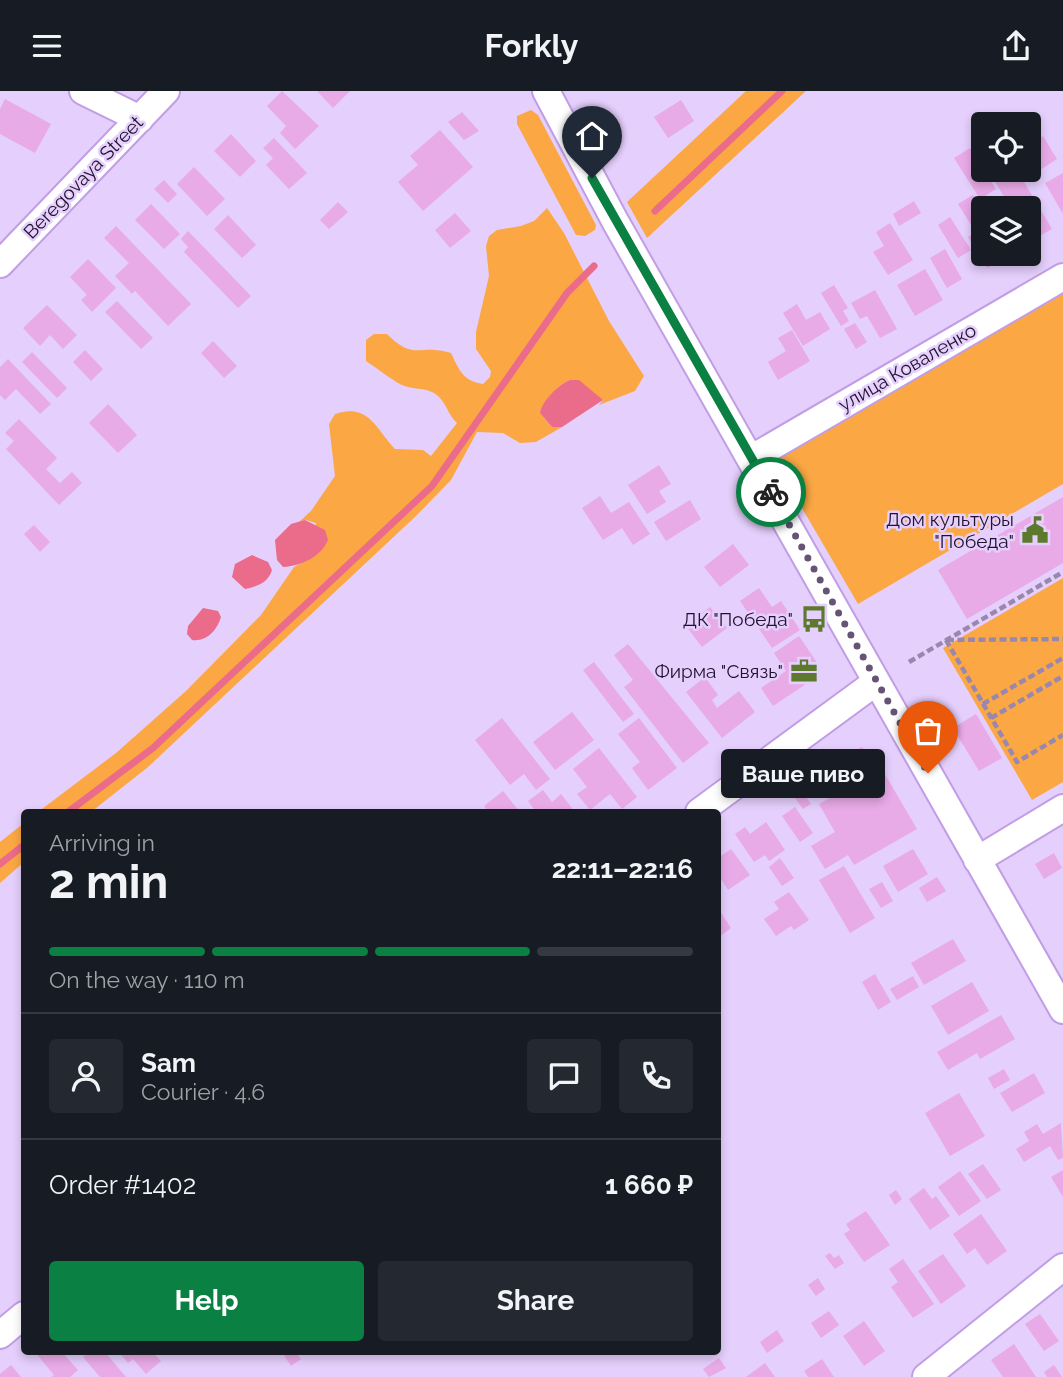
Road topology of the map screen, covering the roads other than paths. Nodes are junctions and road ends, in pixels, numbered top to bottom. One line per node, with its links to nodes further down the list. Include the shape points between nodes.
1 (83, 91): 4 (street)
2 (166, 91): 4 (street, Beregovaya Street)
3 (546, 91): 7 (street, via 615,222)
4 (140, 119): 5 (street, Beregovaya Street)
5 (0, 264)
6 (1063, 277): 7 (street, улица Коваленко)
7 (752, 458): 8 (street)
8 (876, 682): 10 (street); 11 (street)
9 (1063, 808): 11 (street)
10 (703, 809)
11 (977, 860): 12 (street)
12 (1063, 1010)
13 (1063, 1267): 16 (street)
14 (21, 1318): 15 (street)
15 (0, 1335)
16 (926, 1377)

